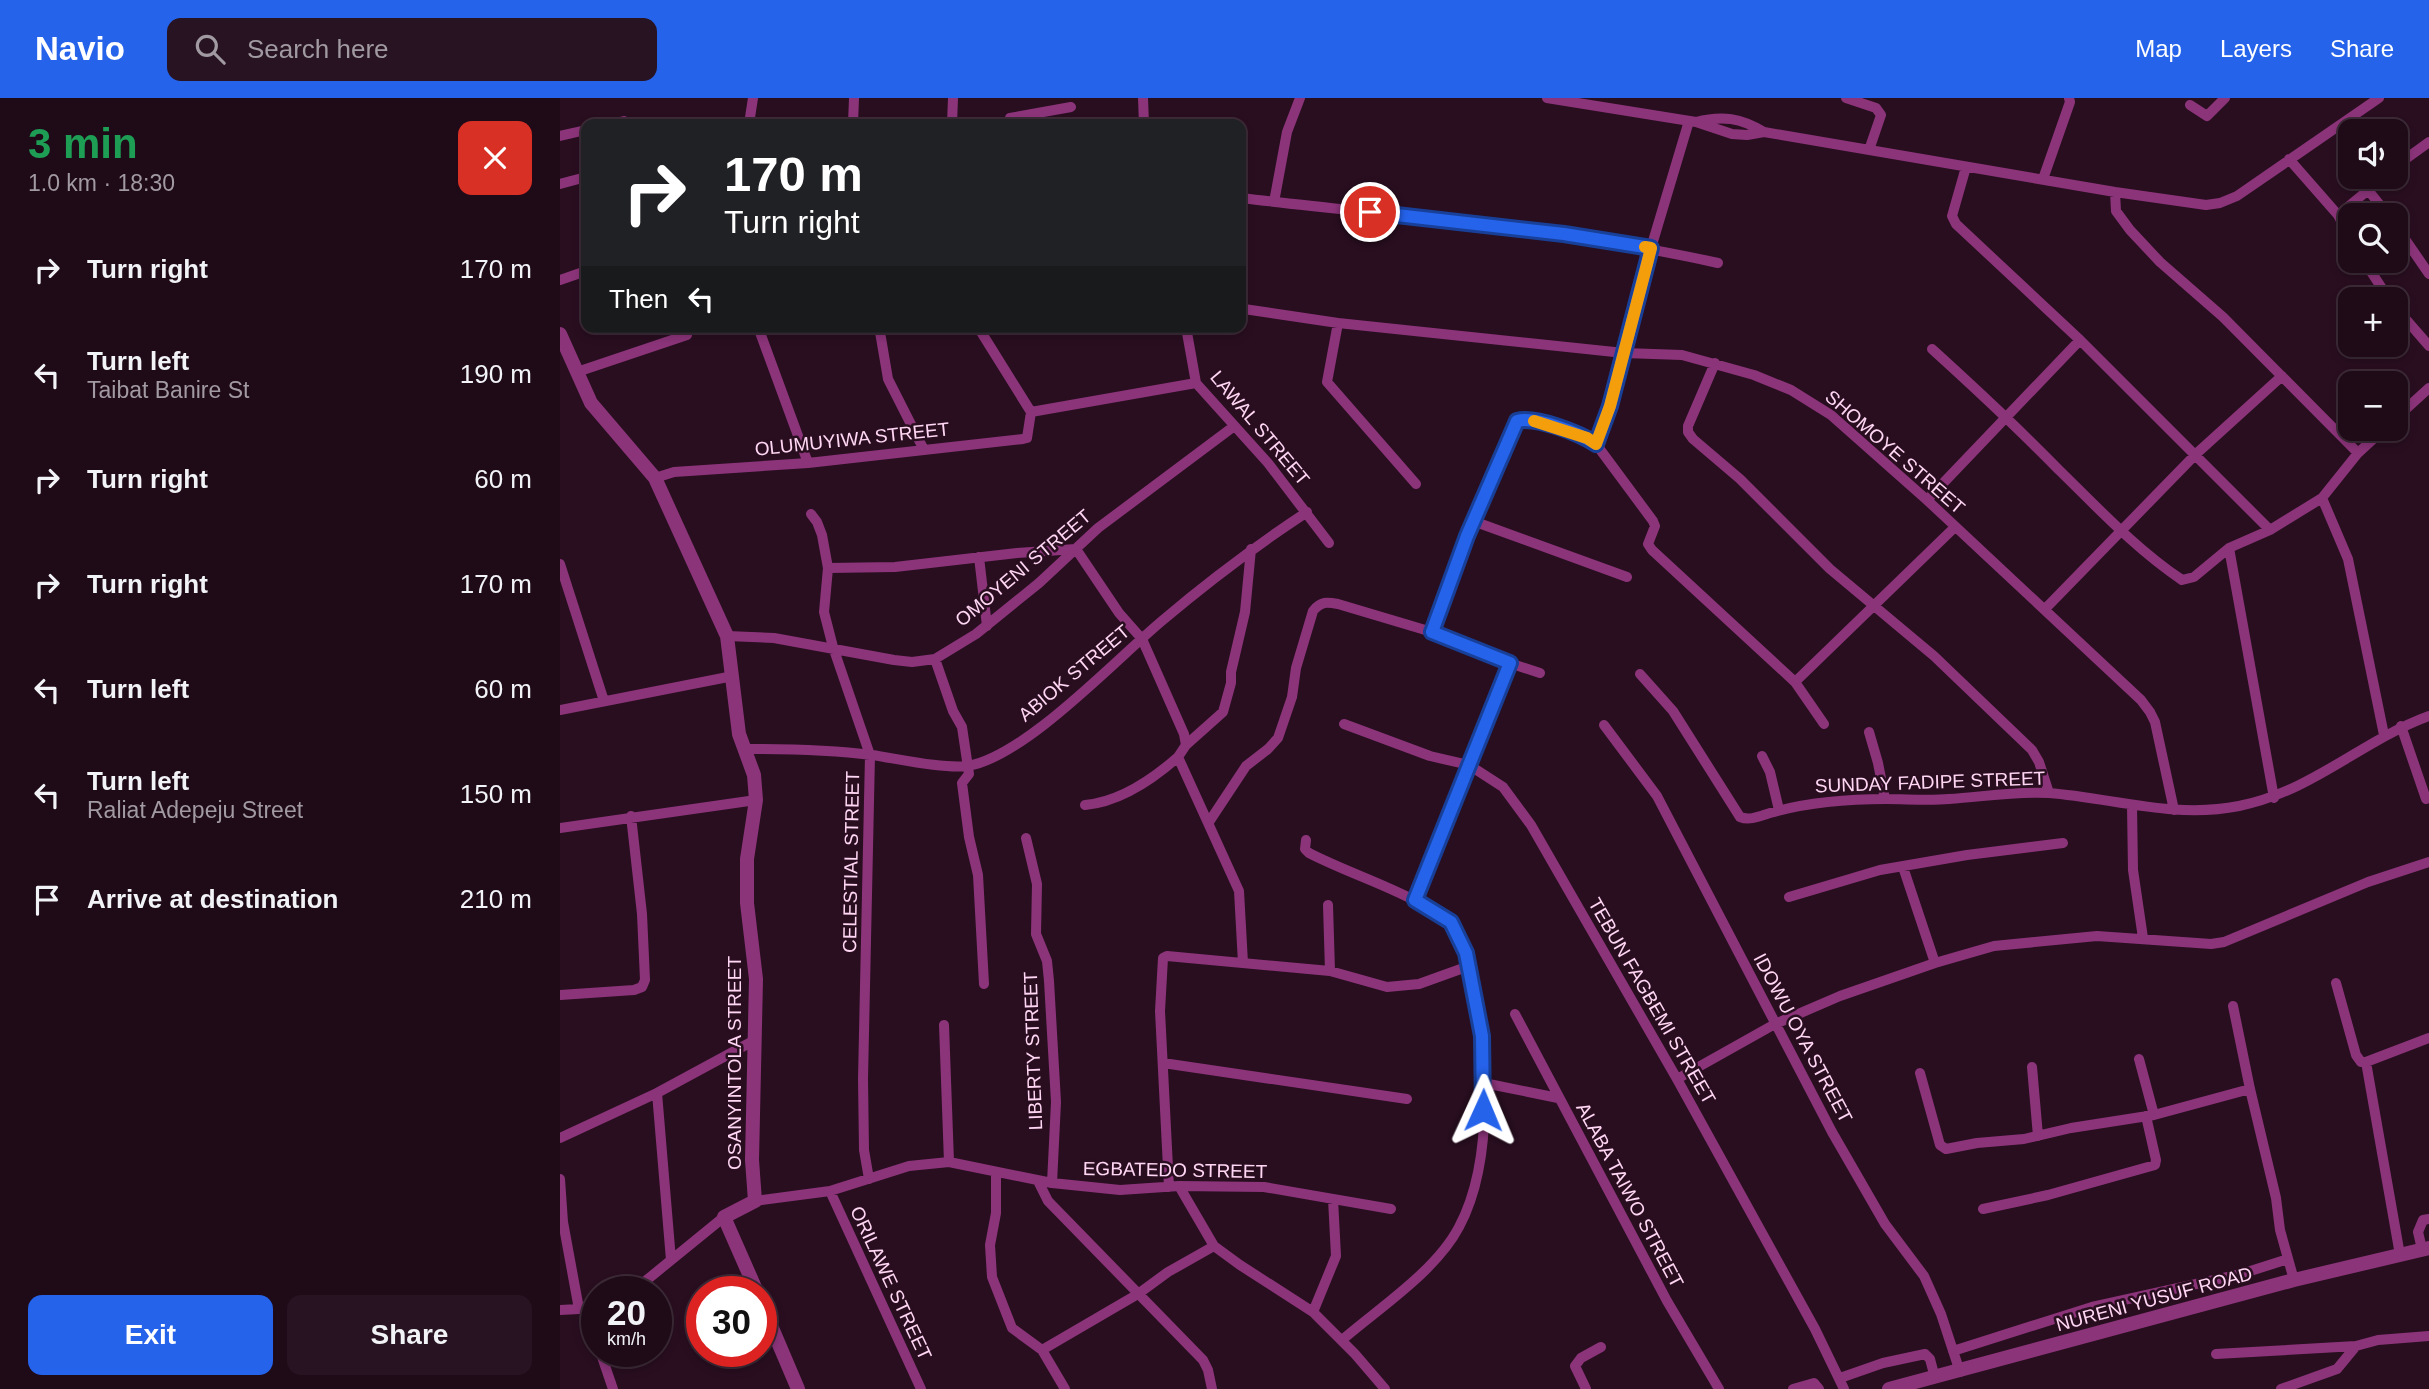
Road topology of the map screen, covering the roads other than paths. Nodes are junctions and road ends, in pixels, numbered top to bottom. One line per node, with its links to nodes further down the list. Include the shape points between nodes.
1 (753, 98): 13 (street)
2 (854, 98): 14 (street)
3 (953, 98): 15 (street)
4 (1143, 98): 17 (street)
5 (1300, 98): 32 (street, via 1287,132)
6 (1547, 98): 18 (street)
7 (1846, 98): 22 (street, via 1876,108 1881,115)
8 (2069, 98): 27 (street)
9 (2225, 98): 11 (street, via 2207,116)
10 (2379, 98): 24 (street)
11 (2190, 105)
12 (1071, 107): 16 (street)
13 (750, 119)
14 (853, 119)
15 (952, 119)
16 (1010, 119)
17 (1144, 119)
18 (1693, 121): 22 (street, via 1730,118 1764,132); 37 (street)
19 (581, 131): 20 (street)
20 (560, 136)
21 (2429, 142): 23 (street)
22 (1869, 150): 25 (street)
23 (2408, 157)
24 (2289, 159): 30 (street, via 2220,203 2195,205); 35 (street)
25 (1966, 167): 27 (street); 51 (street, via 1953,220)
26 (581, 178): 28 (street)
27 (2043, 179): 30 (street)
28 (560, 184)
29 (2368, 190): 33 (street); 34 (street)
30 (2115, 192): 57 (street, via 2116,211 2130,230)
31 (1246, 199): 32 (street)
32 (1274, 202): 37 (street)
33 (2352, 203)
34 (2378, 203)
35 (2338, 215)
36 (2408, 243): 40 (street)
37 (1651, 248): 38 (street); 54 (street)
38 (1718, 263)
39 (581, 273): 41 (street)
40 (2429, 274)
41 (560, 280)
42 (1246, 309): 44 (street, SHOMOYE STREET)
43 (2408, 322): 52 (street)
44 (1338, 323): 54 (street, SHOMOYE STREET); 71 (street, via 1327,382)
45 (760, 333): 69 (street)
46 (880, 333): 66 (street, via 888,379)
47 (982, 333): 61 (street)
48 (1187, 333): 58 (street, LAWAL STREET)
49 (560, 334): 56 (street, OSANYINTOLA STREET)
50 (687, 335): 56 (street)
51 (2080, 340): 62 (street); 68 (street)
52 (2429, 346)
53 (1931, 349): 62 (street)
54 (1624, 354): 55 (street, SHOMOYE STREET, via 1682,355); 65 (street)
55 (1715, 363): 73 (street, SHOMOYE STREET, via 1767,380 1815,404); 88 (street, via 1688,432 1830,569)
56 (577, 372): 70 (street, OSANYINTOLA STREET, via 591,403)
57 (2282, 376): 67 (street); 68 (street)
58 (1196, 383): 61 (street); 63 (street, LAWAL STREET)
59 (2429, 388): 60 (street)
60 (2408, 407)
61 (1031, 412): 66 (street, OLUMUYIWA STREET, via 1027,438)
62 (2006, 417): 73 (street); 79 (street)
63 (1233, 427): 74 (street, LAWAL STREET); 81 (street, OMOYENI STREET)
64 (2371, 441): 67 (street)
65 (1596, 444): 76 (street, via 1547,424 1517,421); 100 (street, via 1656,526 1648,539 1652,550)
66 (924, 450): 69 (street, OLUMUYIWA STREET)
67 (2358, 453): 72 (street)
68 (2196, 454): 78 (street); 79 (street)
69 (808, 463): 70 (street, OLUMUYIWA STREET, via 674,472)
70 (655, 478): 92 (street, OSANYINTOLA STREET)
71 (1416, 484)
72 (2322, 498): 78 (street); 109 (street, via 2347,559)
73 (1927, 500): 77 (street, SHOMOYE STREET)
74 (1307, 512): 80 (street, LAWAL STREET); 83 (street, ABIOK STREET)
75 (811, 514): 86 (street, CELESTIAL STREET, via 822,535)
76 (1473, 521): 87 (street); 91 (street)
77 (1955, 527): 88 (street); 89 (street, SHOMOYE STREET)
78 (2270, 530): 82 (street)
79 (2121, 531): 82 (street, via 2182,580 2194,577); 89 (street)
80 (1329, 542)
81 (1076, 548): 84 (street); 90 (street, OMOYENI STREET); 93 (street)
82 (2229, 548): 118 (street)
83 (1251, 549): 93 (street, ABIOK STREET); 110 (street, via 1245,612 1223,712)
84 (979, 557): 86 (street, via 895,567); 90 (street)
85 (560, 564): 101 (street)
86 (828, 568): 94 (street, CELESTIAL STREET, via 824,612)
87 (1627, 577)
88 (1874, 605): 100 (street); 117 (street, via 2032,750)
89 (2045, 609): 125 (street, SHOMOYE STREET, via 2150,712)
90 (987, 626): 95 (street, OMOYENI STREET)
91 (1432, 632): 96 (street); 127 (street, via 1338,604 1318,605 1278,738 1246,766)
92 (727, 636): 94 (street, OMOYENI STREET); 99 (street, OSANYINTOLA STREET)
93 (1142, 639): 110 (street); 115 (street, ABIOK STREET, via 1025,737)
94 (833, 647): 95 (street, OMOYENI STREET, via 894,660); 112 (street, CELESTIAL STREET)
95 (935, 659): 115 (street, via 962,727)
96 (1510, 663): 97 (street); 116 (street)
97 (1540, 673)
98 (1640, 674): 124 (street, SUNDAY FADIPE STREET, via 1673,711 1740,817)
99 (733, 676): 101 (street); 111 (street, OSANYINTOLA STREET)
100 (1795, 682): 105 (street)
101 (604, 701): 102 (street)
102 (560, 710)
103 (2429, 716): 107 (street, SUNDAY FADIPE STREET)
104 (1344, 724): 116 (street, TEBUN FAGBEMI STREET, via 1430,756)
105 (1824, 724)
106 (1604, 725): 147 (street, IDOWU OYA STREET, via 1657,796)
107 (2401, 726): 109 (street, SUNDAY FADIPE STREET); 120 (street)
108 (1869, 732): 119 (street)
109 (2385, 736): 118 (street, SUNDAY FADIPE STREET)
110 (1186, 744): 114 (street)
111 (745, 749): 112 (street, ABIOK STREET); 121 (street, OSANYINTOLA STREET)
112 (870, 755): 115 (street, ABIOK STREET); 168 (street, CELESTIAL STREET, via 863,1079)
113 (1762, 756): 124 (street)
114 (1178, 757): 122 (street, via 1123,794); 127 (street)
115 (968, 765): 143 (street, via 969,774 962,783 978,875)
116 (1469, 765): 135 (street); 156 (street, TEBUN FAGBEMI STREET, via 1503,788 1531,825)
117 (2049, 793): 119 (street, SUNDAY FADIPE STREET); 123 (street, SUNDAY FADIPE STREET)
118 (2274, 797): 125 (street, SUNDAY FADIPE STREET, via 2236,807)
119 (1885, 799): 124 (street, SUNDAY FADIPE STREET)
120 (2426, 799)
121 (756, 800): 126 (street); 150 (street, OSANYINTOLA STREET, via 747,859 756,979)
122 (1085, 804)
123 (2132, 806): 125 (street, SUNDAY FADIPE STREET); 137 (street, via 2133,870)
124 (1779, 810)
125 (2174, 810)
126 (631, 816): 128 (street); 144 (street, via 645,980 634,990)
127 (1209, 822): 138 (street, via 1239,891)
128 (560, 828)
129 (1026, 838): 170 (street, LIBERTY STREET, via 1037,884 1036,934 1049,981 1056,1102)
130 (1306, 840): 135 (street, via 1309,853)
131 (2063, 843): 133 (street)
132 (2429, 862): 137 (street, via 2368,882 2224,942)
133 (1903, 867): 134 (street); 139 (street)
134 (1789, 897)
135 (1415, 900): 140 (street, via 1451,922)
136 (1328, 905): 141 (street)
137 (2143, 938): 139 (street, via 2097,936 2005,944)
138 (1243, 963): 141 (street); 153 (street, via 1163,958)
139 (1935, 963): 147 (street)
140 (1469, 966): 141 (street, via 1419,984 1387,987); 157 (street, via 1481,1026)
141 (1330, 971)
142 (2336, 983): 152 (street, via 2356,1055)
143 (984, 984)
144 (560, 995)
145 (2233, 1006): 158 (street)
146 (1515, 1014): 160 (street, ALABA TAIWO STREET)
147 (1775, 1024): 156 (street); 198 (street, IDOWU OYA STREET, via 1885,1224 1924,1276)
148 (944, 1025): 165 (street)
149 (2429, 1038): 152 (street)
150 (755, 1040): 159 (street); 174 (street, OSANYINTOLA STREET, via 751,1160)
151 (2139, 1059): 162 (street)
152 (2366, 1062): 181 (street)
153 (1163, 1063): 161 (street); 171 (street)
154 (2032, 1067): 163 (street)
155 (1920, 1073): 163 (street, via 1940,1145 1946,1149)
156 (1677, 1079): 203 (street, TEBUN FAGBEMI STREET)
157 (1484, 1083): 160 (street); 194 (street, via 1479,1163 1460,1225 1422,1273)
158 (2250, 1089): 162 (street); 182 (street)
159 (657, 1093): 164 (street); 183 (street)
160 (1558, 1098): 211 (street, ALABA TAIWO STREET)
161 (1407, 1099)
162 (2150, 1115): 163 (street); 176 (street, via 2155,1166)
163 (2038, 1136)
164 (560, 1138)
165 (949, 1162): 166 (street, EGBATEDO STREET); 168 (street, EGBATEDO STREET, via 909,1166)
166 (996, 1172): 169 (street, EGBATEDO STREET); 197 (street, via 992,1277 1012,1328)
167 (560, 1179): 187 (street, via 563,1222)
168 (869, 1179): 172 (street, EGBATEDO STREET)
169 (1038, 1181): 170 (street, EGBATEDO STREET); 188 (street, via 1048,1201)
170 (1052, 1183): 171 (street, EGBATEDO STREET, via 1120,1190)
171 (1174, 1187): 173 (street, EGBATEDO STREET, via 1264,1187); 179 (street)
172 (830, 1191): 174 (street, EGBATEDO STREET); 206 (street, ORILAWE STREET)
173 (1333, 1199): 175 (street, EGBATEDO STREET); 191 (street, via 1336,1256)
174 (755, 1201): 177 (street)
175 (1391, 1209)
176 (1983, 1209)
177 (724, 1217): 183 (street); 185 (street)
178 (2429, 1219): 180 (street, via 2423,1220 2418,1232)
179 (1214, 1246): 188 (street); 191 (street)
180 (2426, 1248): 181 (street, NURENI YUSUF ROAD)
181 (2400, 1255): 186 (street, NURENI YUSUF ROAD)
182 (2288, 1259): 186 (street); 198 (street, via 2092,1307)
183 (671, 1260): 184 (street)
184 (652, 1276)
185 (750, 1276)
186 (2294, 1280): 201 (street, NURENI YUSUF ROAD)
187 (581, 1285)
188 (1138, 1294): 197 (street); 208 (street, via 1203,1360)
189 (581, 1307): 190 (street)
190 (560, 1310)
191 (1313, 1312): 194 (street)
192 (2429, 1336): 195 (street)
193 (777, 1340): 205 (street)
194 (1342, 1340): 209 (street)
195 (2356, 1346): 199 (street); 215 (street, via 2337,1369)
196 (1601, 1347): 210 (street, via 1575,1366)
197 (1042, 1350): 207 (street)
198 (1953, 1350): 201 (street, IDOWU OYA STREET)
199 (2216, 1354)
200 (605, 1367): 204 (street)
201 (1960, 1372): 202 (street, NURENI YUSUF ROAD)
202 (1935, 1378): 203 (street, via 1925,1354 1883,1363); 214 (street, NURENI YUSUF ROAD)
203 (1842, 1384)
204 (613, 1389)
205 (798, 1389)
206 (921, 1389)
207 (1065, 1389)
208 (1212, 1389)
209 (1385, 1389)
210 (1586, 1389)
211 (1719, 1389)
212 (1793, 1389): 213 (street, via 1814,1383)
213 (1819, 1389)
214 (1889, 1389)
215 (2281, 1389)

